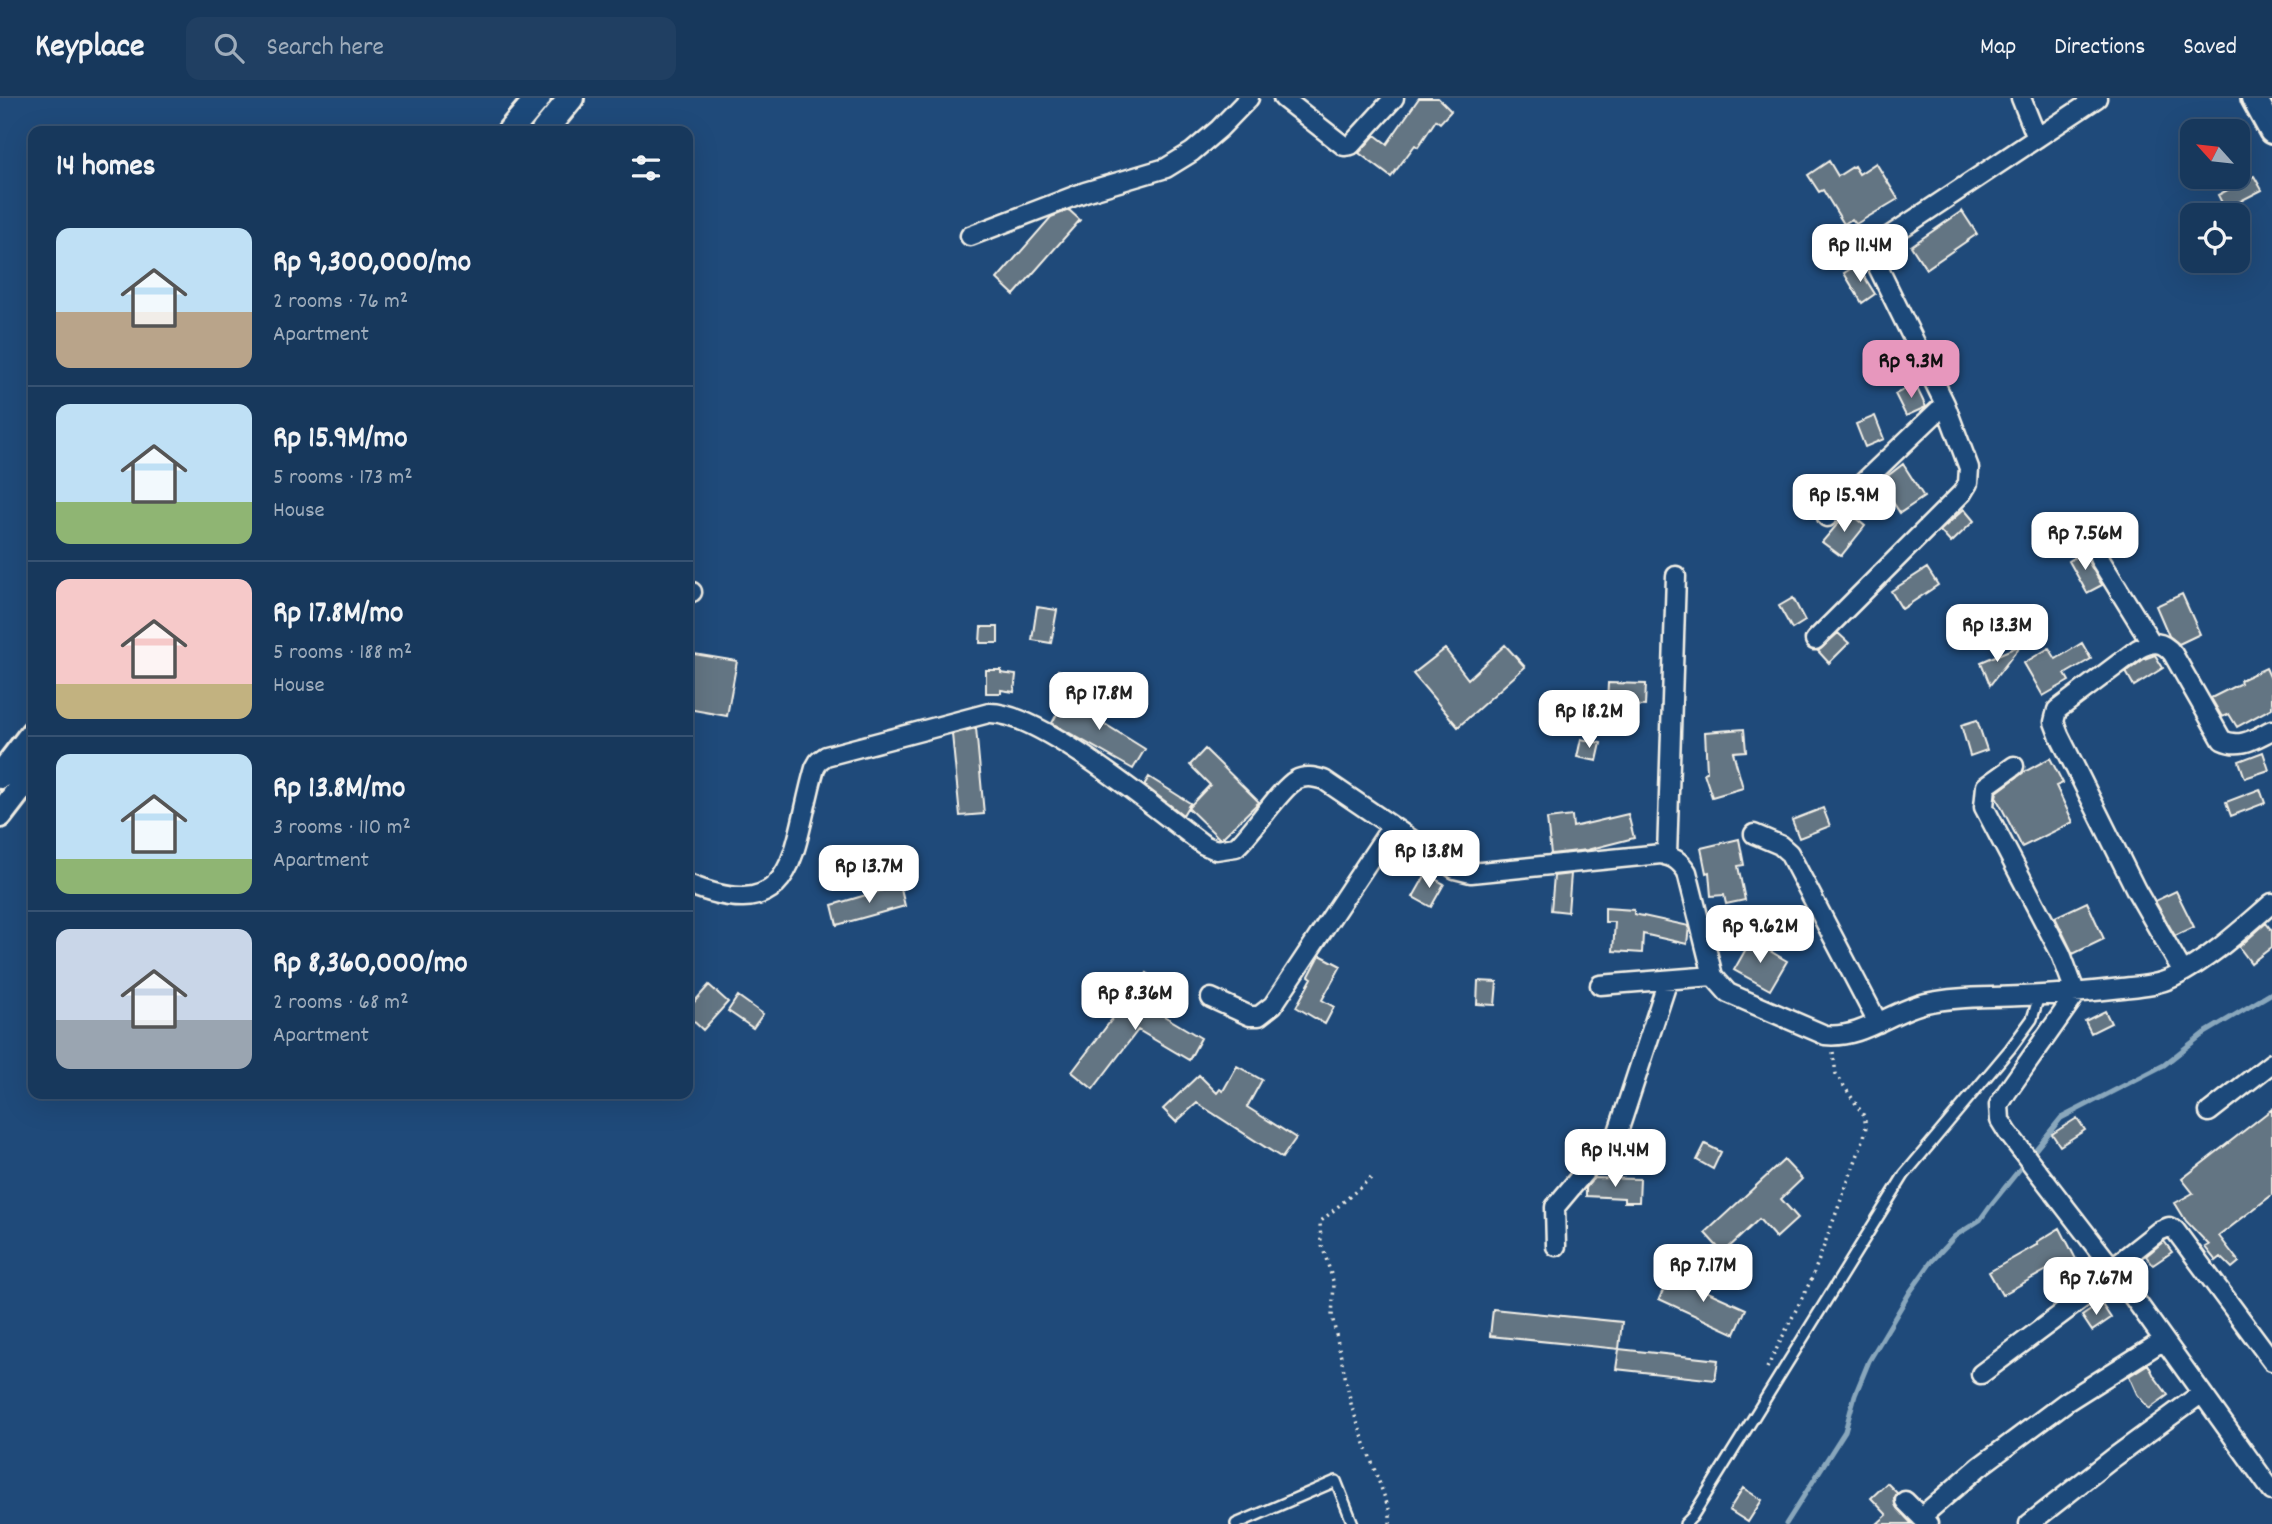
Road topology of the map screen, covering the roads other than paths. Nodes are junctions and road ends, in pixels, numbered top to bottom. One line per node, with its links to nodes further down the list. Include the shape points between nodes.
1 (538, 98): 8 (main road)
2 (571, 98): 9 (main road)
3 (1249, 98): 11 (street, via 1192,152 1166,168 1085,192)
4 (1283, 98): 5 (street, via 1344,146)
5 (1394, 98)
6 (2021, 98): 10 (street)
7 (2097, 98): 10 (street)
8 (514, 126)
9 (548, 126)
10 (2037, 138): 12 (street, via 1880,241 1874,250 1875,261)
11 (970, 236)
12 (1945, 404): 13 (street); 16 (street, via 1969,468 1968,483)
13 (1827, 517)
14 (2099, 558): 17 (street)
15 (1676, 576): 25 (street)
16 (1815, 640)
17 (2151, 642): 18 (street, via 2174,654 2222,740 2242,744); 28 (street, via 2066,701 2054,722 2136,890)
18 (2272, 730)
19 (28, 745): 21 (main road)
20 (2014, 766): 32 (street, via 1986,786 1984,807 2061,954)
21 (16, 775): 22 (main road)
22 (0, 815)
23 (1392, 826): 25 (street, via 1455,869 1471,873); 26 (street, via 1324,780 1306,777 1290,784 1236,847 1210,849 1047,732 1012,716 989,713 833,753 819,761 791,864 780,880 746,898 710,894); 34 (street, via 1273,1005 1259,1016 1250,1016)
24 (1754, 834): 35 (street, via 1789,853)
25 (1667, 856): 29 (street, via 1681,862 1687,872)
26 (693, 886)
27 (2272, 903): 28 (street)
28 (2183, 972): 32 (street, via 2151,985)
29 (1713, 976): 30 (street); 35 (street, via 1728,993 1825,1035)
30 (1668, 980): 31 (street); 38 (street, via 1618,1132 1555,1207)
31 (1600, 985)
32 (2077, 995): 33 (street); 39 (street, via 1999,1105 2000,1120)
33 (2039, 996): 35 (street, via 1924,1003); 49 (lane, via 2032,1018 2010,1049 1904,1175)
34 (1211, 998)
35 (1878, 1023)
36 (2272, 1063): 37 (street)
37 (2209, 1112)
38 (1556, 1246)
39 (2114, 1270): 40 (street); 41 (street, via 2159,1231 2175,1230); 42 (street)
40 (2164, 1340): 43 (street); 46 (street, via 2066,1402 1979,1467)
41 (2272, 1361)
42 (1981, 1374)
43 (2202, 1393): 44 (street); 50 (street)
44 (2272, 1491)
45 (1905, 1501): 46 (street)
46 (1925, 1521)
47 (1236, 1524): 48 (lane, via 1336,1481)
48 (1353, 1524)
49 (1685, 1524)
50 (2029, 1524)

